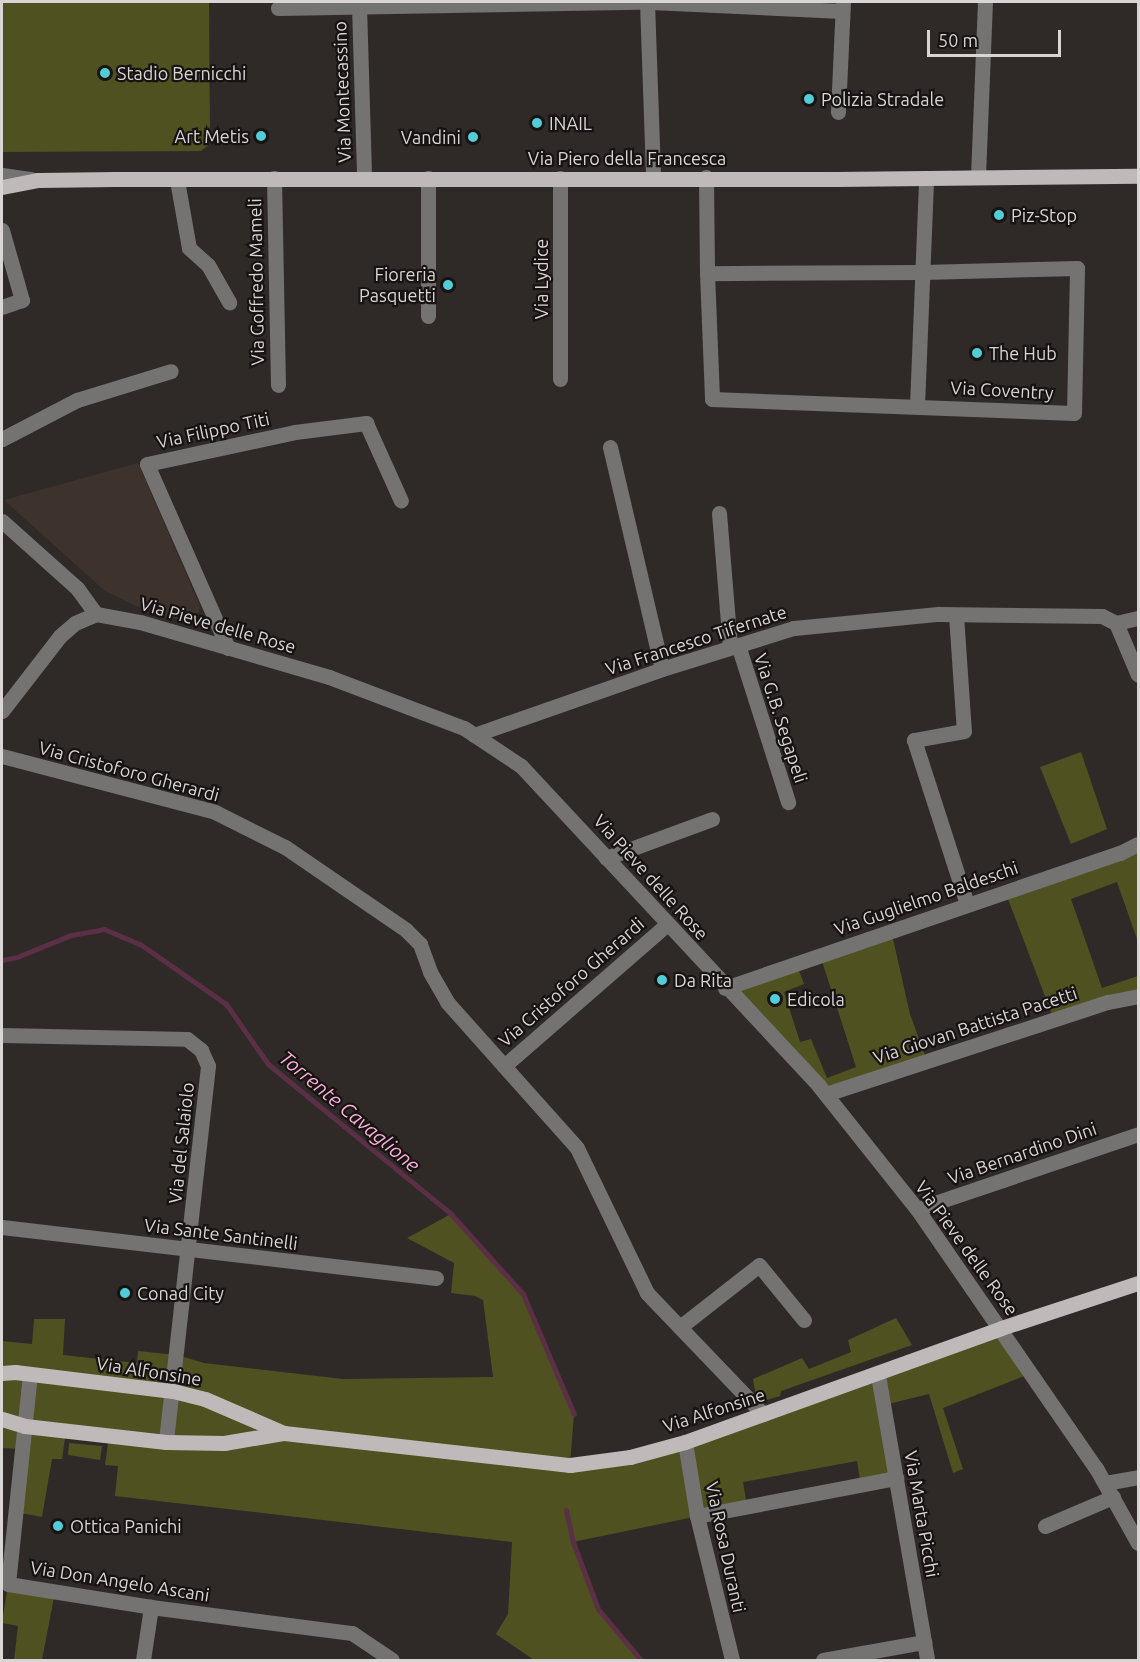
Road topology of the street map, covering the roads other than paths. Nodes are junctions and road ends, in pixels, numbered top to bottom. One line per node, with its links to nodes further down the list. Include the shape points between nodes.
1 (580, 2): 2 (street, Via Montecassino); 5 (street, Via Montecassino)
2 (639, 2)
3 (649, 2): 7 (street); 14 (street)
4 (985, 2): 11 (street)
5 (431, 3): 6 (street, Via Montecassino)
6 (359, 5): 8 (street, Via Montecassino); 13 (street, Via Montecassino)
7 (842, 6): 9 (street)
8 (278, 8)
9 (838, 112)
10 (2, 175): 20 (street)
11 (978, 176): 12 (main road, Via Piero della Francesca); 19 (main road, Via Piero della Francesca)
12 (1138, 176)
13 (364, 177): 16 (main road, Via Piero della Francesca); 17 (main road, Via Piero della Francesca)
14 (653, 177): 15 (main road, Via Piero della Francesca); 18 (main road, Via Piero della Francesca)
15 (706, 177): 19 (main road, Via Piero della Francesca); 25 (street, Via Coventry)
16 (274, 178): 21 (main road, Via Piero della Francesca); 31 (street, Via Goffredo Mameli)
17 (428, 178): 18 (main road, Via Piero della Francesca); 28 (street)
18 (560, 178): 30 (street, Via Lydice)
19 (926, 178): 24 (street)
20 (38, 180): 21 (main road, Via Piero della Francesca); 22 (main road, Via Piero della Francesca)
21 (177, 180): 26 (street, via 189,248 207,265)
22 (2, 187)
23 (2, 230): 27 (street, via 22,300)
24 (922, 272): 25 (street, Via Coventry); 32 (street); 32 (street, Via Coventry, via 1077,268 1074,413)
25 (707, 273): 32 (street, Via Coventry, via 712,399)
26 (229, 302)
27 (2, 307)
28 (428, 316)
29 (171, 371): 33 (street, via 77,400)
30 (560, 380)
31 (278, 385)
32 (917, 406)
33 (2, 439)
34 (610, 447): 44 (street)
35 (401, 501): 43 (street, Via Filippo Titi, via 366,423 272,436 147,464)
36 (719, 513): 42 (street, Via G.B. Segapeli)
37 (2, 521): 38 (street, via 77,588)
38 (96, 614): 43 (street, Via Pieve delle Rose, via 140,622); 46 (street, via 75,623 60,636)
39 (956, 615): 41 (street, Via Francesco Tifernate, via 1102,616); 42 (street, Via Francesco Tifernate, via 794,628); 53 (street, via 964,731 914,741)
40 (1138, 618): 41 (street)
41 (1116, 622): 45 (street)
42 (734, 647): 44 (street, Via Francesco Tifernate); 49 (street, Via G.B. Segapeli)
43 (228, 648): 47 (street, Via Pieve delle Rose, via 329,677)
44 (662, 669): 47 (street, Via Francesco Tifernate)
45 (1138, 675)
46 (2, 711)
47 (474, 735): 52 (street, Via Pieve delle Rose, via 521,766)
48 (2, 756): 58 (street, Via Cristoforo Gherardi, via 215,812 285,847 406,930 420,944 447,1002)
49 (788, 802)
50 (712, 819): 52 (street)
51 (1138, 844): 53 (street, Via Guglielmo Baldeschi)
52 (606, 858): 54 (street, Via Pieve delle Rose)
53 (966, 904): 55 (street, Via Guglielmo Baldeschi)
54 (666, 925): 55 (street, Via Pieve delle Rose); 58 (street, Via Cristoforo Gherardi)
55 (725, 988): 59 (street, Via Pieve delle Rose)
56 (1138, 996): 59 (street, Via Giovan Battista Pacetti, via 1108,1002)
57 (2, 1035): 63 (street, Via del Salaiolo, via 187,1039 201,1050 208,1066 207,1089)
58 (504, 1066): 67 (street, via 577,1148 647,1293)
59 (826, 1094): 61 (street, Via Pieve delle Rose)
60 (1138, 1134): 61 (street, Via Bernardino Dini)
61 (917, 1209): 68 (street, Via Pieve delle Rose)
62 (2, 1227): 63 (street, Via Sante Santinelli)
63 (189, 1250): 64 (street, Via Sante Santinelli); 72 (street, Via del Salaiolo)
64 (436, 1278)
65 (1138, 1283): 68 (main road, Via Alfonsine)
66 (804, 1320): 67 (street, via 759,1265)
67 (680, 1328): 73 (street)
68 (1001, 1328): 71 (main road, Via Alfonsine); 81 (street, Via Pieve delle Rose)
69 (2, 1373): 70 (main road, Via Alfonsine)
70 (30, 1374): 72 (main road, Via Alfonsine); 75 (street, Via Don Angelo Ascani)
71 (878, 1375): 73 (main road, Via Alfonsine); 80 (street, Via Marta Picchi)
72 (173, 1391): 76 (main road, Via Alfonsine, via 206,1399); 77 (street, Via del Salaiolo)
73 (764, 1414): 78 (main road, Via Alfonsine)
74 (2, 1419): 75 (main road, Via Alfonsine)
75 (25, 1426): 77 (main road, Via Alfonsine); 85 (street, Via Don Angelo Ascani, via 8,1584)
76 (284, 1433): 77 (main road, Via Alfonsine, via 224,1443); 78 (main road, Via Alfonsine, via 570,1465 630,1457)
77 (166, 1442)
78 (686, 1442): 82 (street, Via Rosa Duranti)
79 (1138, 1477): 81 (street)
80 (896, 1478): 82 (street); 86 (street, Via Marta Picchi)
81 (1109, 1490): 83 (street); 84 (street, Via Pieve delle Rose)
82 (697, 1516): 89 (street, Via Rosa Duranti)
83 (1045, 1526)
84 (1138, 1543)
85 (151, 1607): 87 (street); 88 (street, Via Don Angelo Ascani, via 352,1633)
86 (924, 1642): 90 (street); 91 (street, Via Marta Picchi)
87 (143, 1660)
88 (392, 1660)
89 (732, 1660)
90 (823, 1660)
91 (927, 1660)

